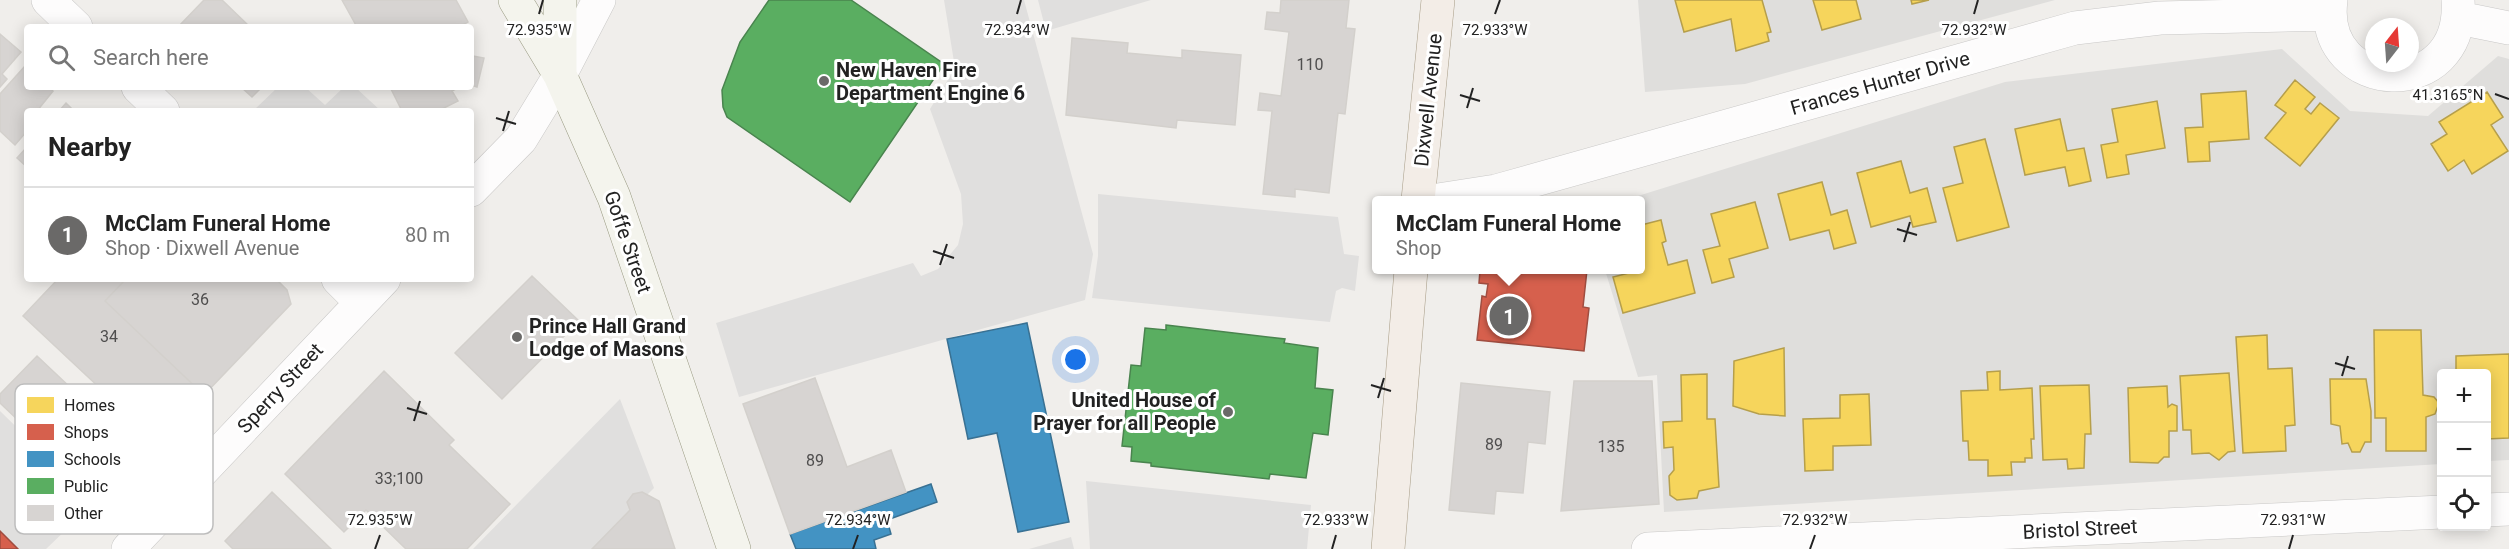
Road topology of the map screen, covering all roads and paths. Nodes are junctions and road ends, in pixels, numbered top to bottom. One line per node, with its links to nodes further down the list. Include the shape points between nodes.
1 (48, 0): 8 (street)
2 (514, 0): 10 (main road, Goffe Street)
3 (560, 0): 10 (main road, Goffe Street)
4 (599, 0): 10 (street)
5 (1438, 0): 14 (main road, Dixwell Avenue)
6 (2330, 7): 7 (street, Frances Hunter Drive, via 2333,36 2346,55 2376,75 2399,76 2421,71 2440,58 2453,40); 15 (street, Frances Hunter Drive, via 2075,28)
7 (2459, 9): 9 (street, Frances Hunter Drive)
8 (73, 24)
9 (2509, 28)
10 (560, 75): 13 (street, via 521,139); 25 (main road, Goffe Street, via 614,197)
11 (141, 90): 12 (street)
12 (160, 108)
13 (474, 187)
14 (1418, 196)
15 (1467, 196)
16 (1411, 274): 26 (main road)
17 (347, 282): 18 (street)
18 (372, 290): 19 (street, Sperry Street)
19 (213, 459)
20 (2509, 509): 21 (street)
21 (2491, 510)
22 (2437, 512): 27 (street, Bristol Street)
23 (142, 534): 24 (street, Sperry Street)
24 (128, 549)
25 (734, 549)
26 (1388, 549)
27 (1648, 549)

